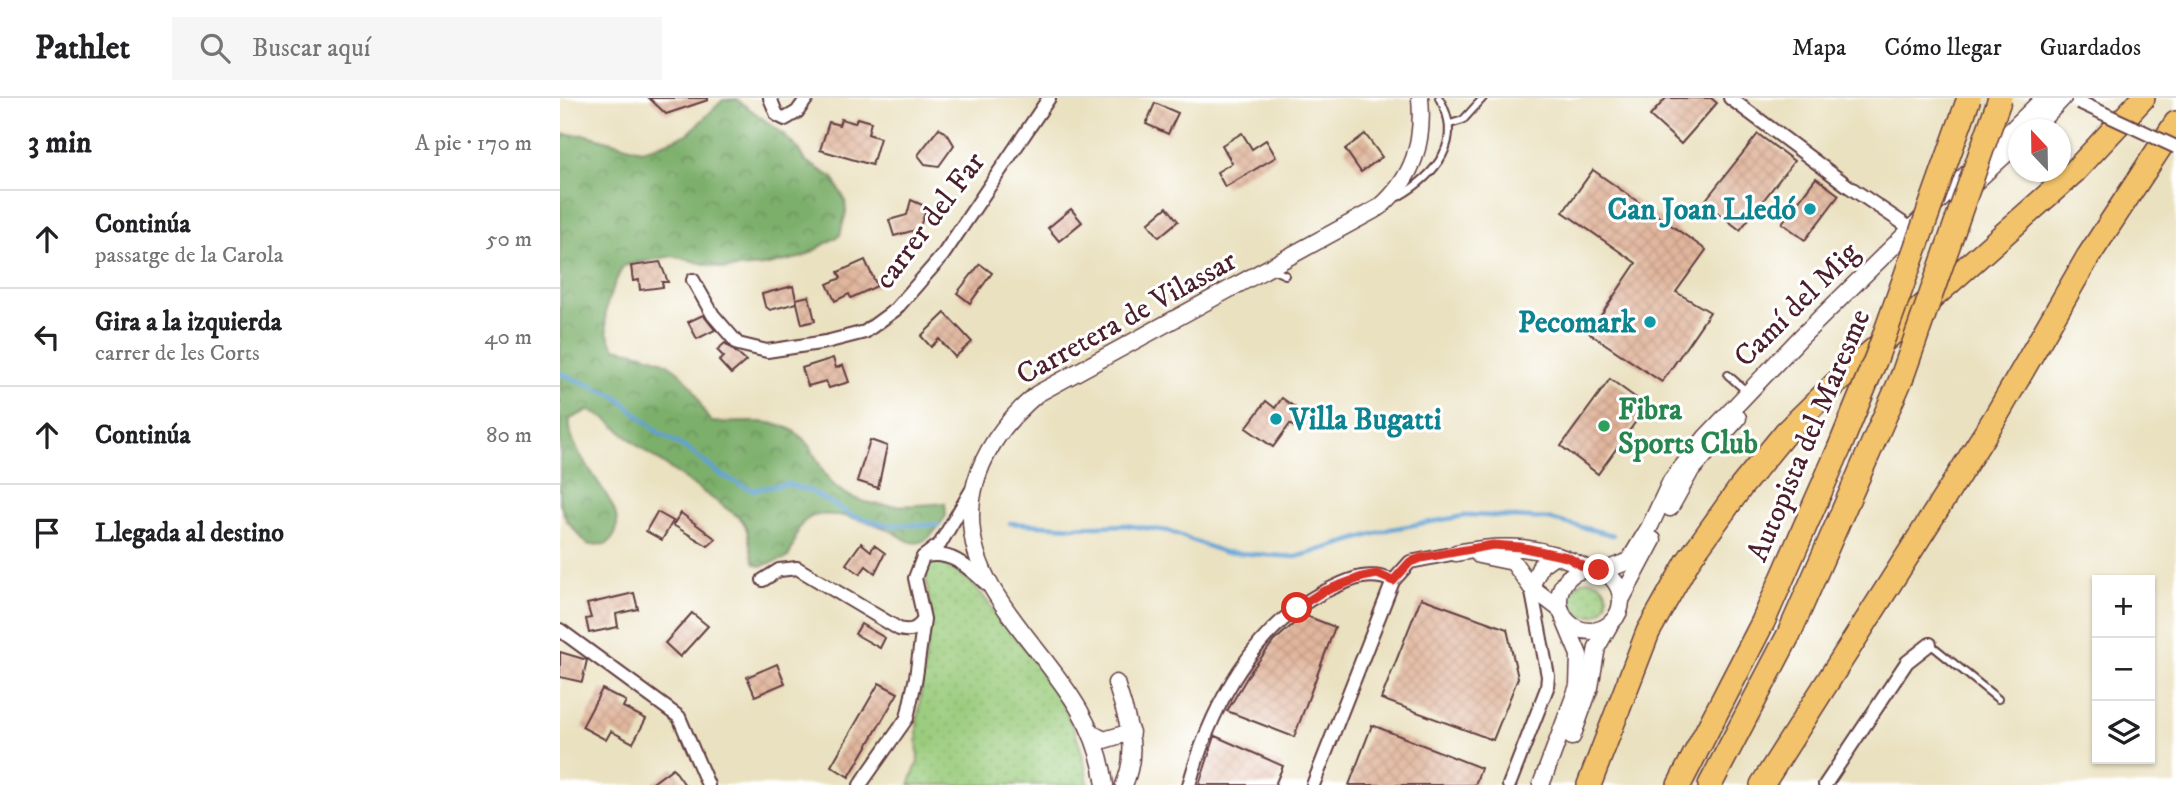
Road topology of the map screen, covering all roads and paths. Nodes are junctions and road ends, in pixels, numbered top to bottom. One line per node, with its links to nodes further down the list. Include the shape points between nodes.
1 (770, 98): 2 (street, via 777,115 785,119)
2 (807, 98)
3 (1049, 98): 25 (street, carrer del Far, via 943,255 895,310 865,332 767,351 738,344 713,315)
4 (1420, 98): 23 (street, Carretera de Vilassar, via 1422,119 1412,169)
5 (1439, 98): 19 (lane)
6 (1483, 98): 19 (lane, via 1463,120)
7 (1730, 98): 24 (street)
8 (1969, 98): 58 (highway, Autopista del Maresme, bridge, via 1839,449 1763,622)
9 (2000, 98): 59 (highway, Autopista del Maresme, bridge, via 1902,377 1789,634)
10 (2044, 98): 15 (street, Camí del Mig)
11 (2054, 98): 16 (street, Camí del Mig)
12 (2063, 98): 17 (street, Camí del Mig)
13 (2143, 98): 57 (highway, via 2075,171 1823,395 1741,487 1688,561 1647,632)
14 (2075, 100): 21 (street, bridge)
15 (2032, 119)
16 (2034, 119)
17 (2036, 119)
18 (2176, 123): 60 (highway, via 2088,257 1995,418)
19 (1450, 124): 23 (lane, via 1444,152 1430,176)
20 (2008, 142): 24 (street, Camí del Mig)
21 (2176, 147)
22 (2008, 152): 28 (street, Camí del Mig, via 1901,249)
23 (1380, 207): 29 (street, Carretera de Vilassar, via 1278,272 1037,394 1000,430 984,456)
24 (1910, 228): 27 (street, Camí del Mig)
25 (693, 279)
26 (1728, 375): 27 (lane)
27 (1748, 392): 28 (lane); 33 (street, Camí del Mig, via 1671,481 1629,561)
28 (1743, 412): 38 (street, Camí del Mig, via 1685,479)
29 (975, 484): 32 (street, via 940,544); 37 (street, Carretera de Vilassar, via 970,509 972,538)
30 (1456, 553): 31 (street, via 1493,545); 35 (street, via 1410,562); 36 (street, via 1513,562)
31 (1555, 555): 33 (street); 36 (street, via 1541,565)
32 (922, 557): 37 (street, via 939,553 956,558); 40 (street, via 915,578)
33 (1595, 570): 38 (street, via 1615,580); 39 (street, via 1579,570 1564,582 1559,591)
34 (763, 580): 40 (street, via 779,570 797,568 899,629 918,628)
35 (1393, 581): 52 (street, via 1377,574 1343,583 1314,597 1277,625 1238,673 1213,717); 53 (street)
36 (1531, 587): 39 (street); 54 (street, via 1547,688)
37 (993, 590): 47 (street, Carretera de Vilassar, via 1068,688)
38 (1621, 600): 41 (street)
39 (1562, 614): 41 (street, via 1571,625 1590,632); 55 (street, via 1579,655 1578,686)
40 (924, 619): 49 (street, via 907,718)
41 (1610, 624): 56 (street, via 1597,647 1582,712)
42 (560, 630): 48 (street, via 679,717)
43 (1930, 644): 45 (lane); 61 (street, via 1907,662)
44 (1116, 683): 46 (street)
45 (1998, 699)
46 (1131, 732): 47 (street, via 1104,740); 51 (street, via 1132,765)
47 (1093, 734): 50 (street, Carretera de Vilassar)
48 (708, 785)
49 (860, 785)
50 (1105, 785)
51 (1124, 785)
52 (1189, 785)
53 (1313, 785)
54 (1508, 785)
55 (1541, 785)
56 (1552, 785)
57 (1588, 785)
58 (1679, 785)
59 (1710, 785)
60 (1762, 785)
61 (1825, 785)

